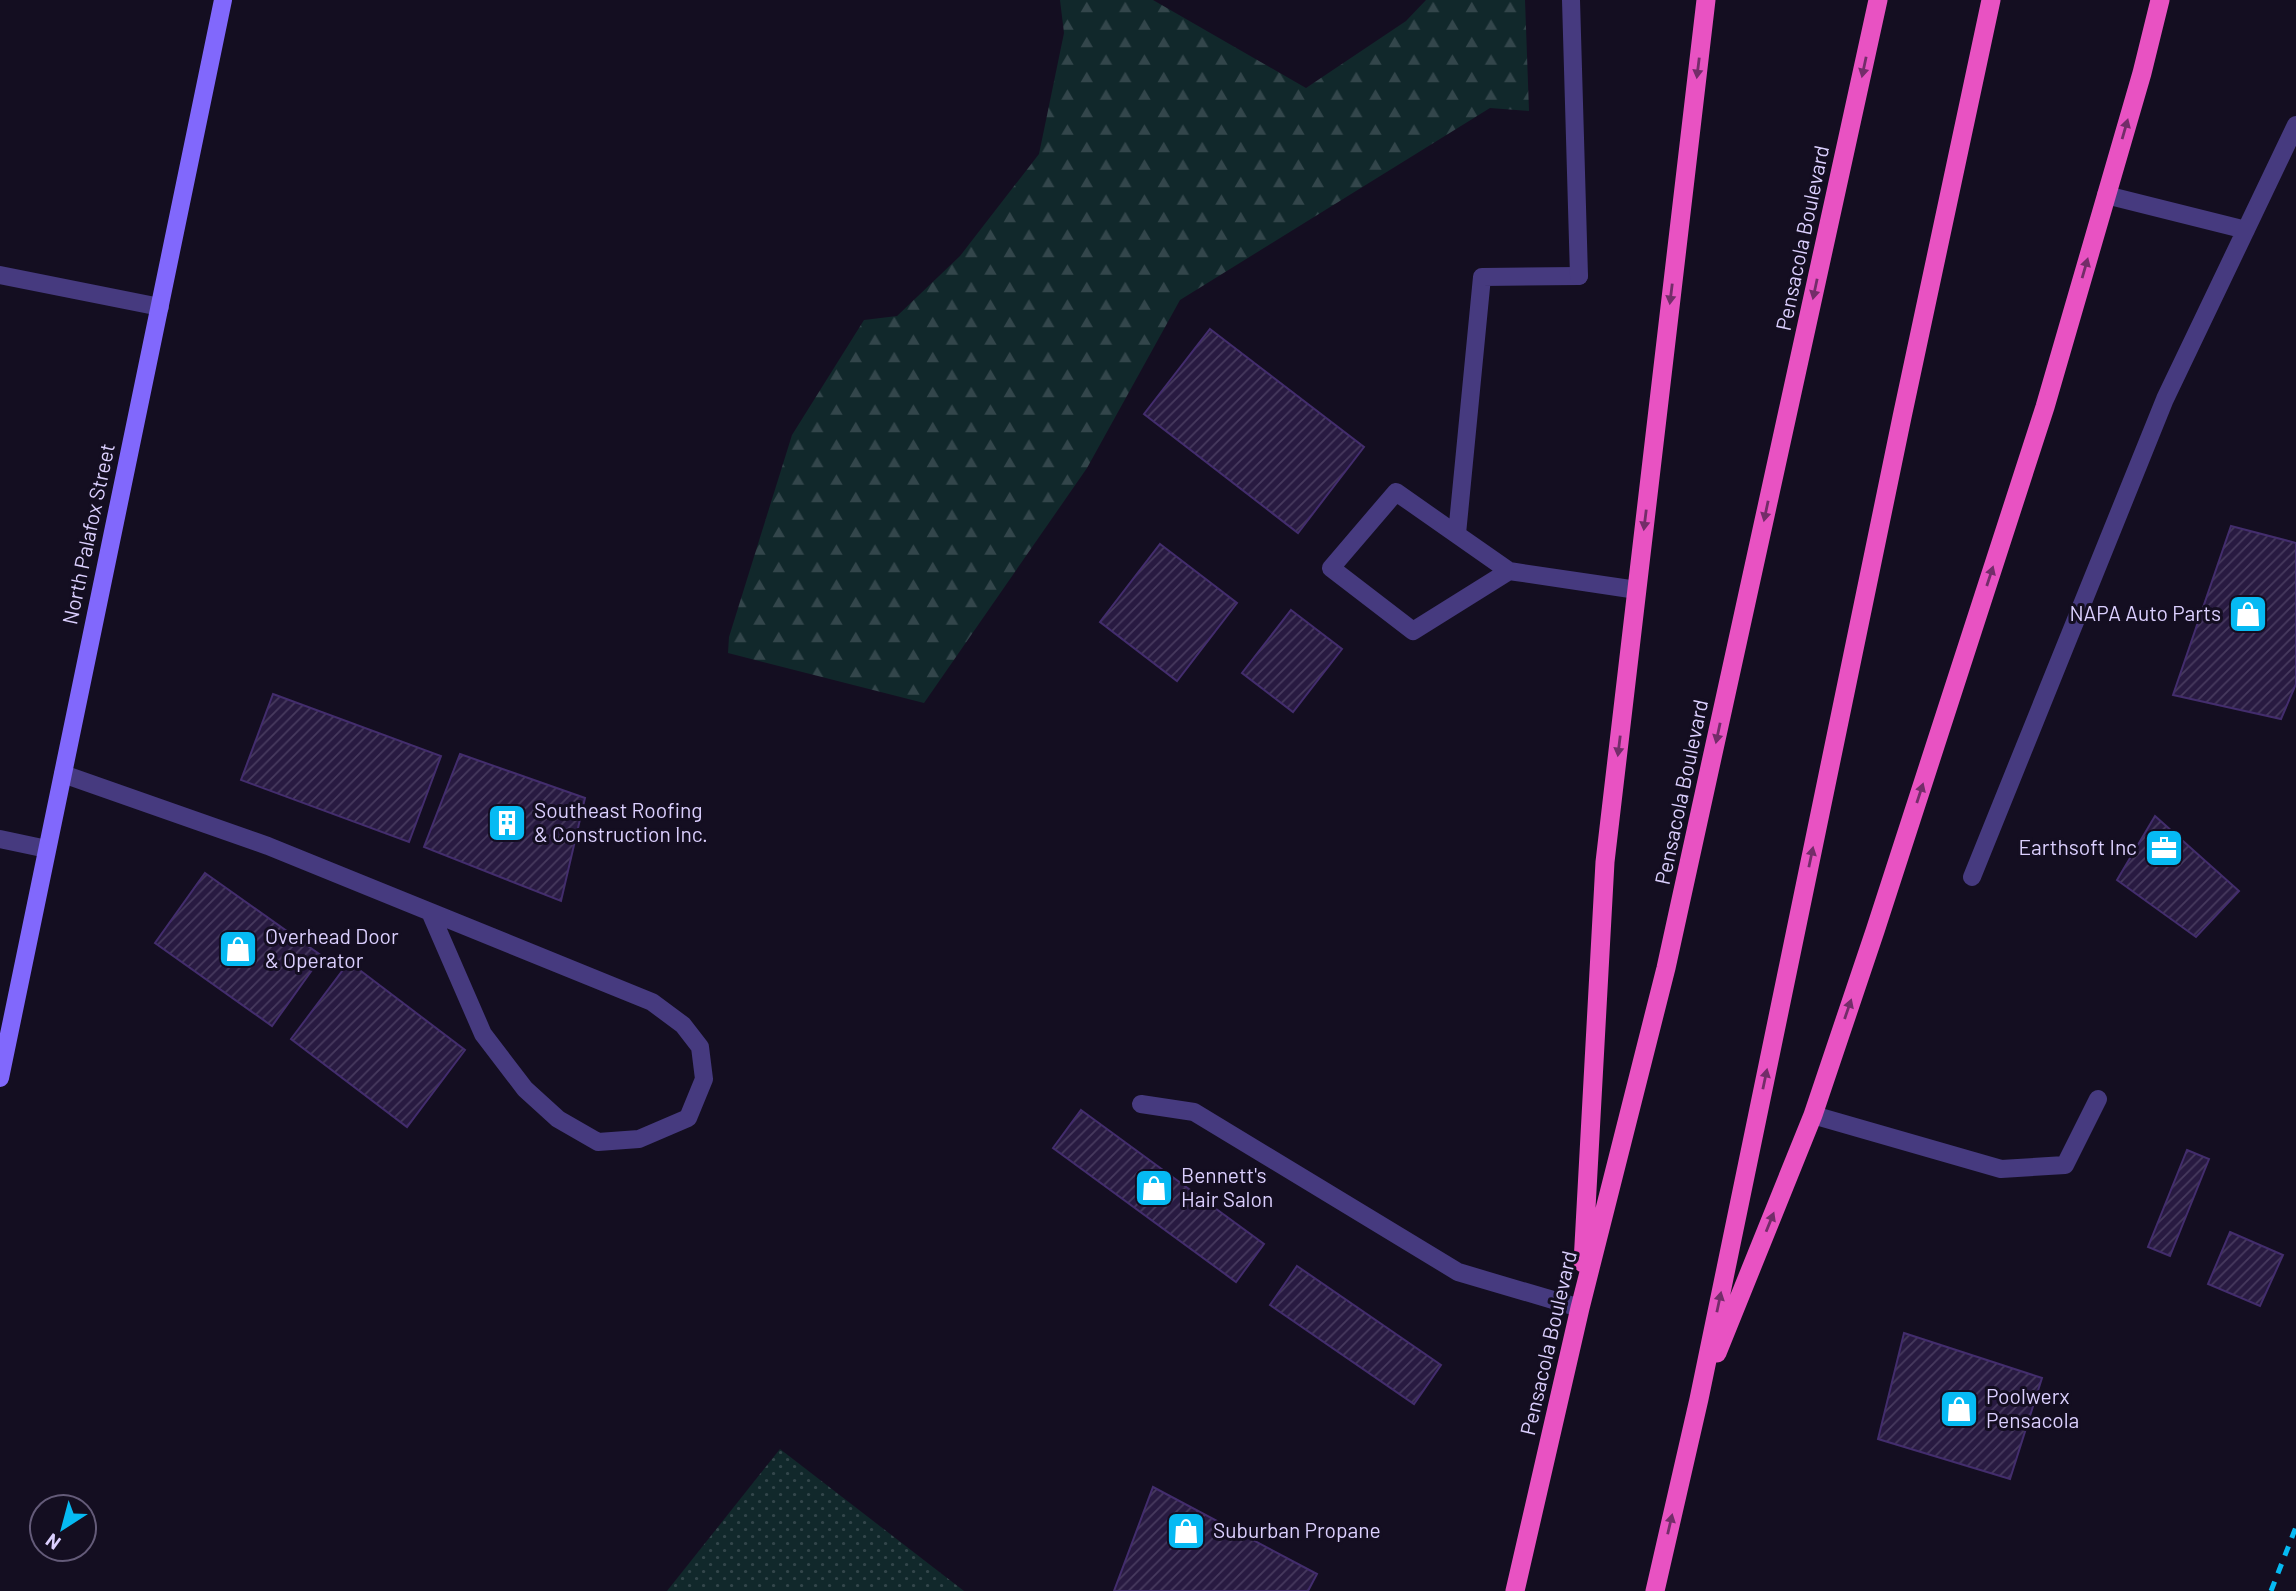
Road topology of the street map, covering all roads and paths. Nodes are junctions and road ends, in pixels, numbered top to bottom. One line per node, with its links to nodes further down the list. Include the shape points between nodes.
1 (223, 0): 11 (main road, North Palafox Street)
2 (1570, 0): 12 (street, via 1579,276 1482,277)
3 (1706, 0): 14 (highway, one-way to 14)
4 (1878, 0): 24 (highway, Pensacola Boulevard, one-way to 24, via 1666,968)
5 (1991, 0): 25 (highway, one-way to 5)
6 (2160, 0): 8 (highway, one-way to 6)
7 (2296, 125): 9 (street)
8 (2106, 195): 9 (street); 23 (highway, one-way to 8, via 2045,407)
9 (2246, 230): 18 (street, via 2165,399)
10 (0, 275): 11 (street)
11 (160, 307): 15 (main road, North Palafox Street)
12 (1457, 534): 13 (street); 13 (street, via 1396,492 1331,568 1413,631)
13 (1509, 571): 14 (street)
14 (1637, 590): 24 (highway, one-way to 24, via 1605,862)
15 (63, 774): 17 (main road, North Palafox Street); 19 (street, via 268,846)
16 (0, 839): 17 (street)
17 (47, 849): 20 (main road, North Palafox Street)
18 (1972, 877)
19 (430, 912): 19 (street, via 652,1002 683,1025 700,1047 704,1079 688,1118 639,1139 598,1142 558,1119 525,1088 483,1034)
20 (0, 1078)
21 (2098, 1099): 23 (street, via 2066,1165 2001,1169)
22 (1140, 1104): 24 (street, via 1194,1112 1458,1272)
23 (1813, 1115): 25 (highway, one-way to 23)
24 (1580, 1308): 26 (highway, Pensacola Boulevard)
25 (1699, 1399): 27 (highway, one-way to 25)
26 (1515, 1591)
27 (1655, 1591)

